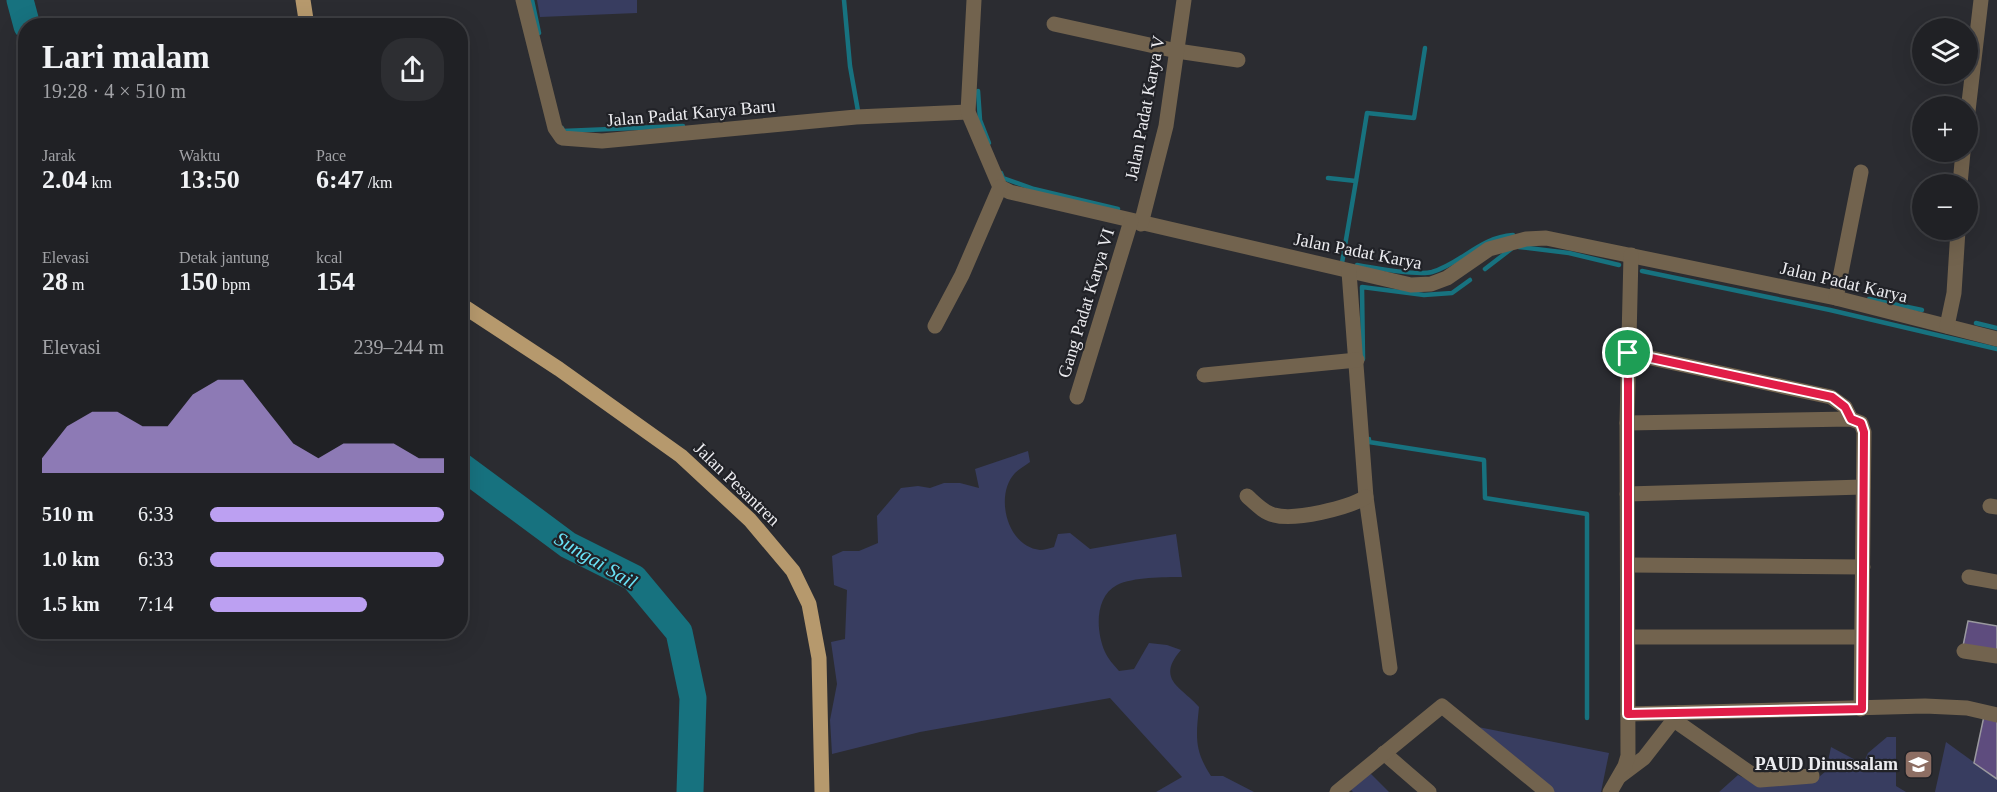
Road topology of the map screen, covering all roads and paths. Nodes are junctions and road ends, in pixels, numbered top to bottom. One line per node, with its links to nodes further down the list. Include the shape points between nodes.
1 (303, 0): 6 (main road)
2 (523, 0): 11 (street, Jalan Padat Karya Baru, via 555,128 562,138 602,141 856,117)
3 (974, 0): 11 (street)
4 (1184, 0): 8 (street, Jalan Padat Karya V)
5 (1981, 0): 10 (street)
6 (306, 18)
7 (1054, 24): 8 (street)
8 (1177, 51): 9 (street); 14 (street, Jalan Padat Karya V, via 1166,126)
9 (1238, 60)
10 (1970, 96)
11 (968, 112): 13 (street)
12 (1862, 172): 18 (street)
13 (1000, 187): 14 (street, Jalan Padat Karya); 20 (street)
14 (1136, 222): 17 (street, Jalan Padat Karya); 26 (street, Gang Padat Karya VI)
15 (1957, 240): 21 (street, via 1954,294)
16 (1631, 255): 17 (street, Jalan Padat Karya, via 1546,238 1526,239 1489,249 1447,278 1431,284 1411,285); 18 (street, Jalan Padat Karya); 23 (street)
17 (1349, 272): 24 (street)
18 (1836, 298): 21 (street, Jalan Padat Karya)
19 (468, 309): 49 (main road, Jalan Pesantren, via 681,456 750,520 793,571 809,604 819,658)
20 (935, 326)
21 (1947, 326): 22 (street, Jalan Padat Karya)
22 (1997, 339)
23 (1628, 353): 27 (street, via 1832,397 1845,407); 28 (street)
24 (1357, 360): 25 (street); 32 (street)
25 (1204, 375)
26 (1077, 397)
27 (1851, 419): 28 (street); 29 (street, via 1861,423 1864,432)
28 (1627, 423): 30 (street)
29 (1863, 487): 30 (street); 34 (street)
30 (1627, 494): 33 (street)
31 (1247, 496): 32 (street, via 1271,514 1282,517 1337,509)
32 (1366, 497): 41 (street)
33 (1629, 565): 34 (street); 37 (street)
34 (1863, 567): 38 (street)
35 (1969, 578): 36 (street)
36 (1997, 582)
37 (1629, 637): 38 (street); 43 (street)
38 (1861, 637): 42 (street)
39 (1964, 651): 40 (street)
40 (1997, 656)
41 (1390, 668)
42 (1862, 709): 44 (street, via 1952,707); 45 (street)
43 (1628, 714): 45 (street); 47 (street, via 1628,756)
44 (1997, 715)
45 (1676, 716): 47 (street, via 1644,758); 48 (street, via 1760,780)
46 (1384, 753): 50 (street); 51 (street); 52 (street, via 1442,706)
47 (1620, 776): 53 (street)
48 (1812, 777)
49 (822, 792)
50 (1337, 792)
51 (1429, 792)
52 (1547, 792)
53 (1610, 792)

